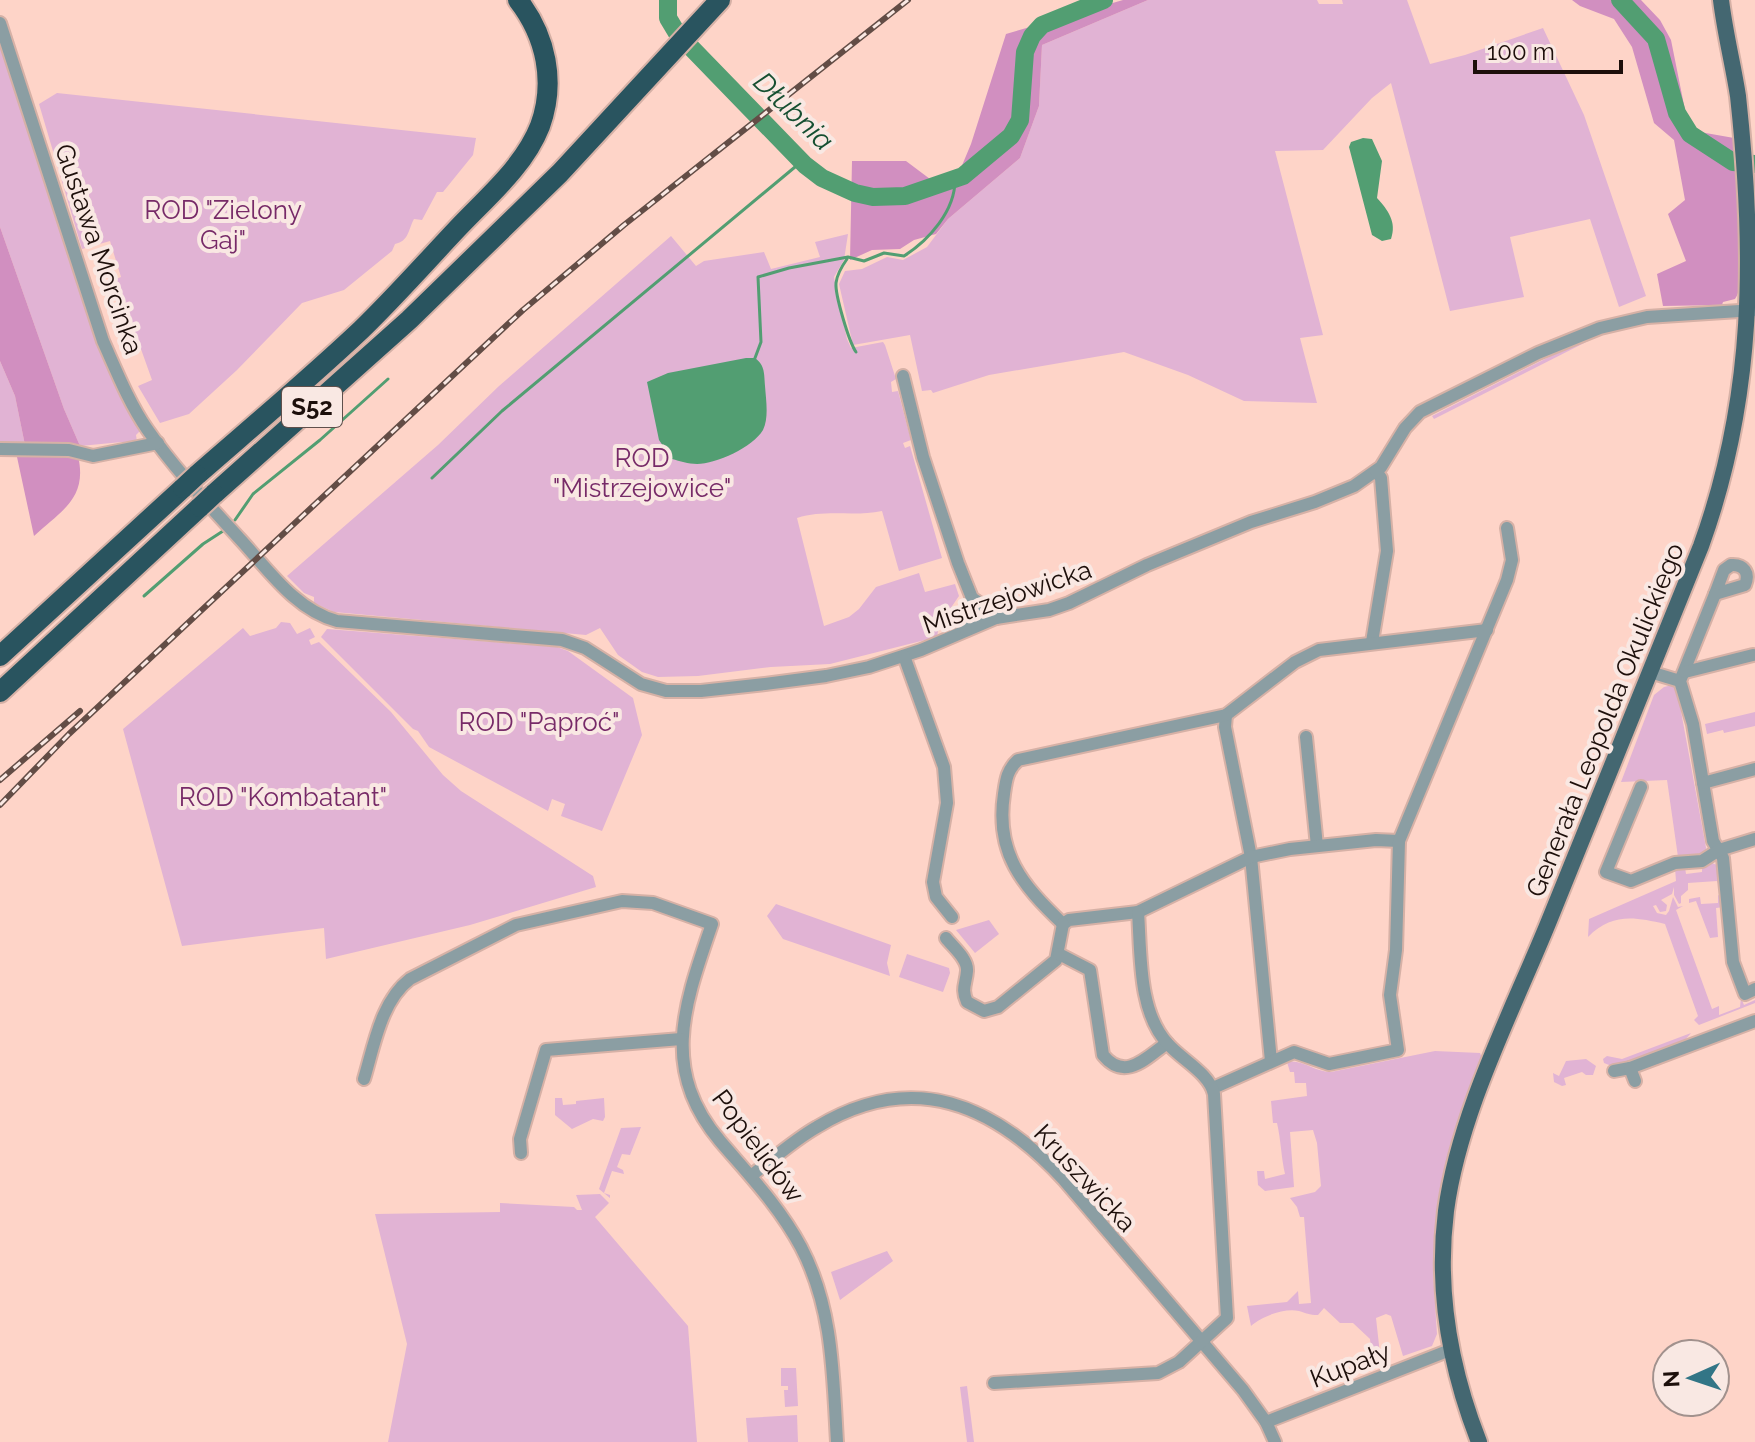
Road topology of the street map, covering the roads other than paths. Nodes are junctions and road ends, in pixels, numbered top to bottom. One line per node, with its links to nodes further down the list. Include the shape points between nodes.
1 (518, 0): 19 (highway, S52, via 532,20 547,65 545,109 519,161 362,329)
2 (720, 0): 23 (highway, S52, via 560,173 409,320)
3 (1721, 0): 5 (main road, Generała Leopolda Okulickiego, via 1748,181)
4 (0, 23): 7 (street, Gustawa Morcinka, via 103,341)
5 (1754, 310): 9 (street, Mistrzejowicka, via 1631,320 1573,337 1420,412); 21 (main road, Generała Leopolda Okulickiego, via 1727,470)
6 (903, 376): 13 (street, via 923,457)
7 (158, 443): 8 (street, via 93,456 69,450); 11 (street, Gustawa Morcinka)
8 (0, 449)
9 (1376, 471): 14 (street, Mistrzejowicka, via 1340,492 1251,522 1069,603); 17 (street, via 1387,551)
10 (1507, 528): 16 (street, via 1512,560)
11 (280, 583): 20 (street, Mistrzejowicka, via 314,612 337,621 568,641 641,684 666,691 811,678)
12 (1715, 594): 22 (street)
13 (972, 598): 14 (street); 15 (street)
14 (996, 618): 15 (street, Mistrzejowicka)
15 (966, 630): 20 (street, Mistrzejowicka)
16 (1487, 630): 17 (street); 30 (street)
17 (1372, 642): 24 (street, via 1310,653)
18 (1753, 655): 22 (street)
19 (0, 656)
20 (904, 656): 35 (street, via 944,767 947,803 933,882 936,897)
21 (1650, 672): 22 (street); 52 (main road, Generała Leopolda Okulickiego, via 1462,1140 1443,1250)
22 (1683, 677): 27 (street)
23 (0, 692)
24 (1226, 715): 33 (street); 36 (street, via 1028,757 1013,765 1002,808 1003,838 1029,887)
25 (1306, 737): 31 (street)
26 (1755, 769): 27 (street)
27 (1703, 783): 32 (street)
28 (1641, 787): 32 (street, via 1606,872 1631,881 1675,863 1702,861)
29 (1755, 839): 32 (street)
30 (1399, 841): 31 (street); 43 (street, via 1398,931 1390,995 1398,1050 1329,1064 1294,1052)
31 (1317, 846): 33 (street)
32 (1719, 850): 39 (street, via 1733,962 1745,994)
33 (1251, 857): 34 (street); 43 (street)
34 (1138, 912): 36 (street); 42 (street, via 1146,996)
35 (952, 917)
36 (1063, 924): 38 (street)
37 (946, 938): 38 (street, via 968,969 962,985 967,1002 984,1011 998,1007)
38 (1059, 954): 42 (street, via 1090,970 1103,1055 1110,1065 1133,1067)
39 (1755, 989)
40 (1755, 1021): 44 (street)
41 (681, 1039): 46 (street, Popielidów, via 690,989 712,924 653,903 622,901 527,921 410,979 389,1004); 49 (street, via 546,1050 520,1139); 50 (street, Popielidów, via 684,1069 698,1108)
42 (1167, 1043): 48 (street)
43 (1271, 1061): 48 (street)
44 (1630, 1068): 45 (street); 47 (street)
45 (1614, 1071)
46 (364, 1079)
47 (1635, 1081)
48 (1213, 1088): 51 (street, via 1228,1304 1226,1321)
49 (521, 1153)
50 (752, 1175): 51 (street, Kruszwicka, via 817,1126 871,1104 928,1100 973,1109 1038,1151); 55 (street, Popielidów, via 787,1223 817,1285 831,1341)
51 (1202, 1341): 53 (street, via 1158,1373); 54 (street, Kruszwicka)
52 (1450, 1350): 54 (street, Kupały); 57 (main road, Generała Leopolda Okulickiego)
53 (994, 1383)
54 (1266, 1422): 56 (street, Kruszwicka)
55 (837, 1442)
56 (1275, 1442)
57 (1479, 1442)

